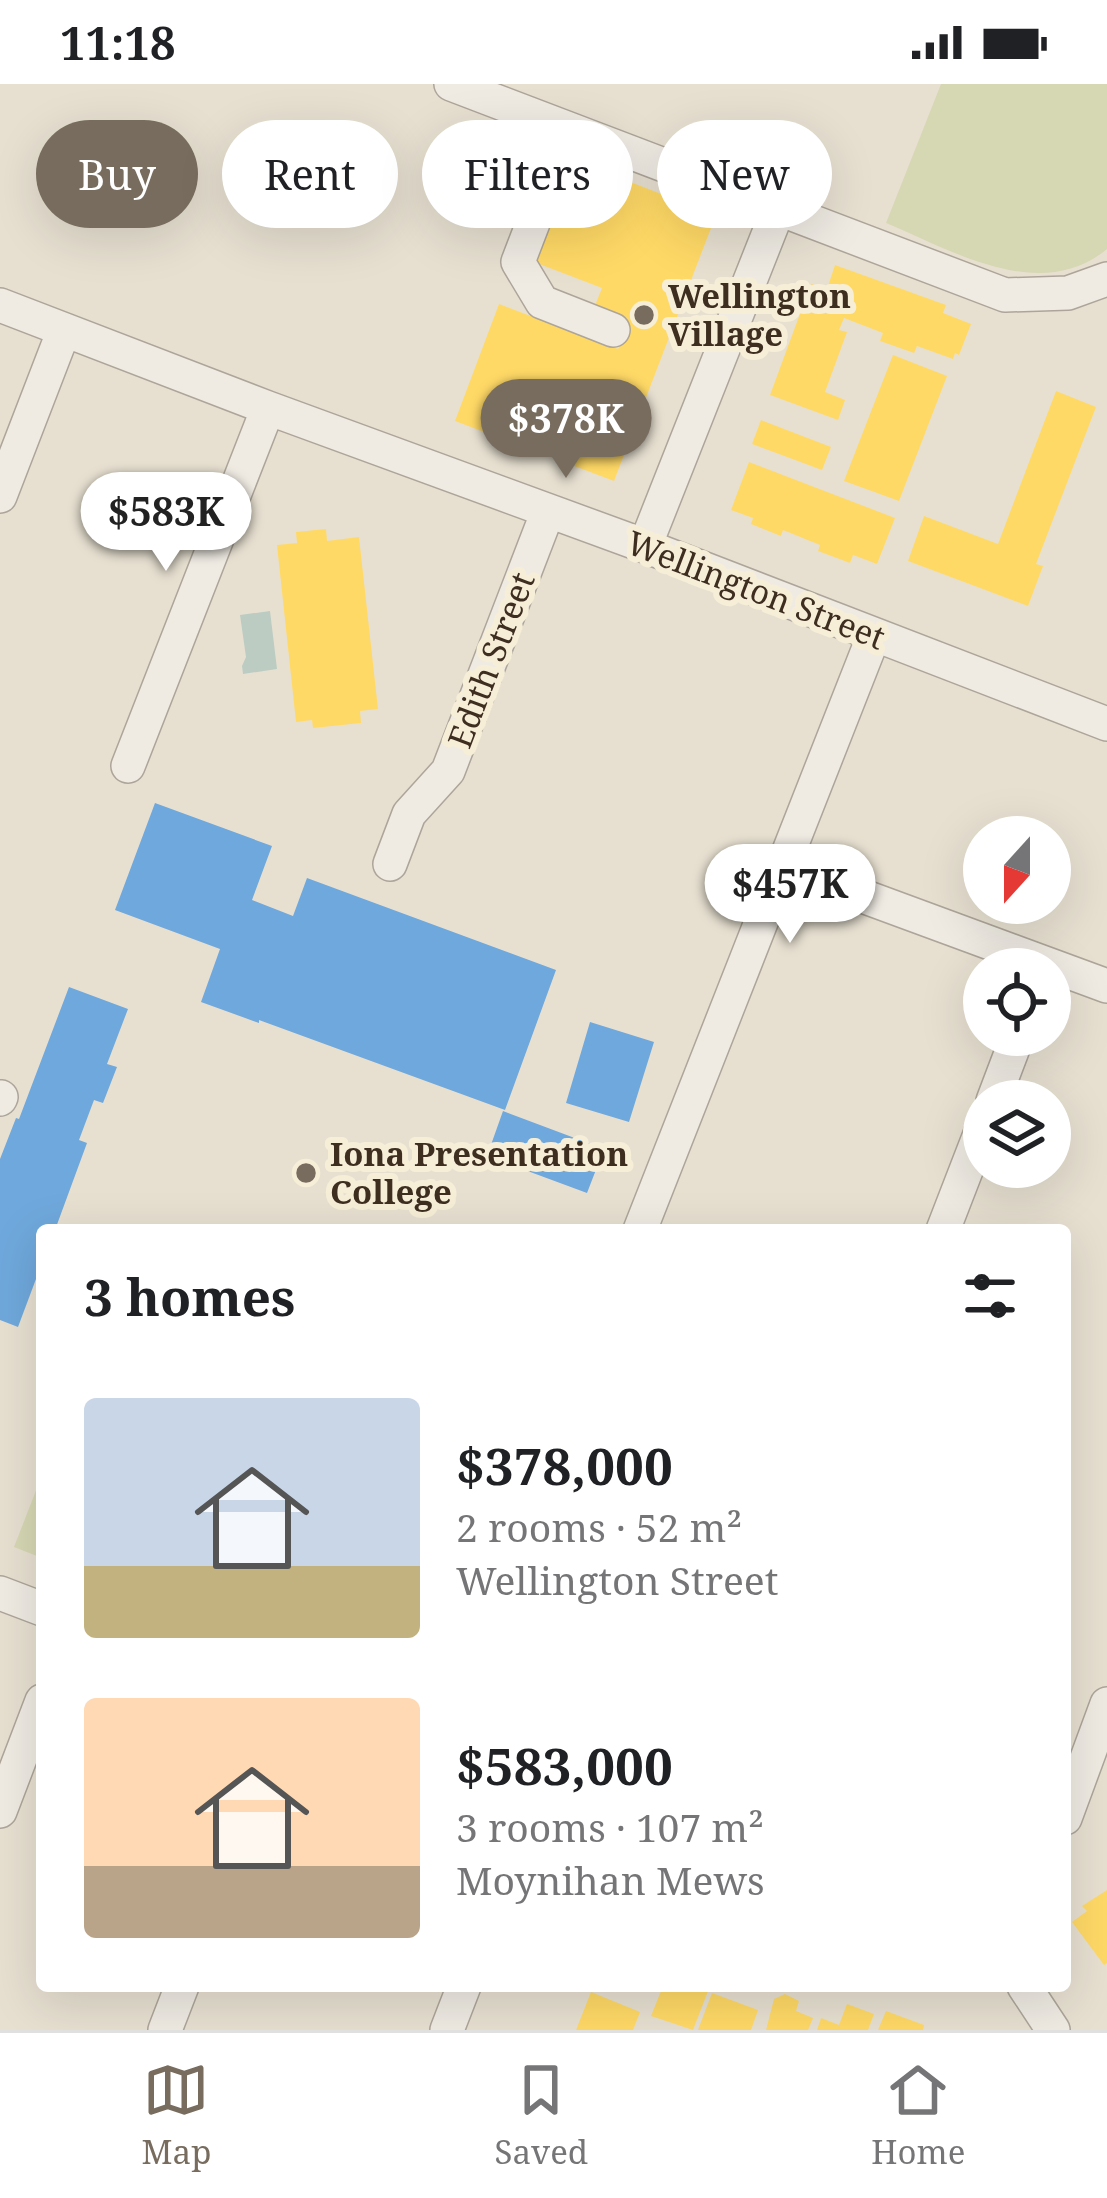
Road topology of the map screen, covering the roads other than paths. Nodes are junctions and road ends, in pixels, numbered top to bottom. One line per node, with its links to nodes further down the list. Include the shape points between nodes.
1 (451, 84): 2 (street)
2 (545, 120)
3 (531, 228): 9 (street, via 518,262 542,302)
4 (771, 228): 13 (street)
5 (828, 228): 6 (street, via 1005,295 1067,293)
6 (1107, 279)
7 (0, 305): 8 (street, Wellington Street)
8 (64, 330): 10 (street, Wellington Street); 11 (street)
9 (613, 330)
10 (268, 408): 12 (street, Wellington Street); 16 (street)
11 (0, 496)
12 (548, 511): 13 (street, Wellington Street); 17 (street, Edith Street, via 448,771 409,814)
13 (645, 546): 14 (street, Wellington Street)
14 (874, 635): 15 (street, Wellington Street); 18 (street)
15 (1107, 724)
16 (128, 766)
17 (390, 865)
18 (784, 867): 19 (street); 23 (street)
19 (998, 948)
20 (1071, 974): 21 (street)
21 (1107, 986)
22 (963, 1178): 24 (street)
23 (642, 1224)
24 (945, 1224)
25 (0, 1593): 26 (street)
26 (36, 1607)
27 (1107, 1704): 29 (street)
28 (36, 1717): 31 (street)
29 (1078, 1746): 30 (street)
30 (1071, 1784)
31 (0, 1811)
32 (180, 1992): 35 (street)
33 (462, 1992): 36 (street)
34 (1028, 1992): 37 (street)
35 (168, 2029)
36 (447, 2030)
37 (1053, 2030)

